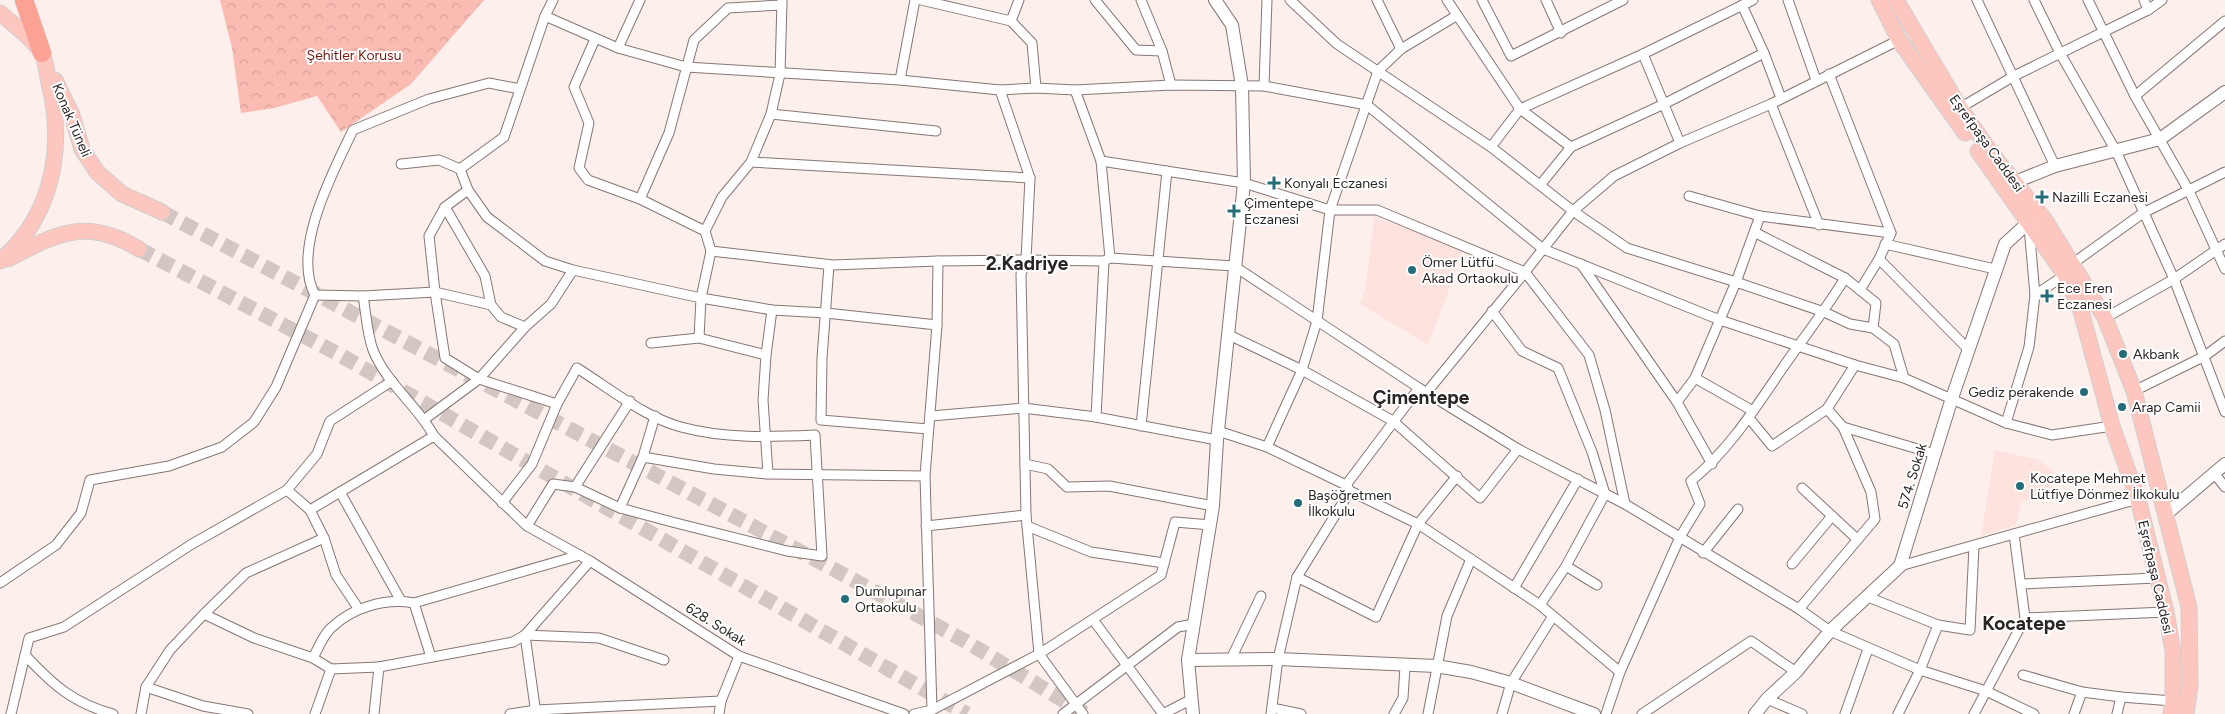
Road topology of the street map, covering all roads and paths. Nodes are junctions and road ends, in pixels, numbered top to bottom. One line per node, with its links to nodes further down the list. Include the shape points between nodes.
1 (24, 0): 41 (highway)
2 (553, 0): 30 (street)
3 (640, 0): 38 (street)
4 (915, 0): 50 (street)
5 (924, 0): 32 (street)
6 (1019, 0): 32 (street)
7 (1095, 0): 40 (street, via 1136,50)
8 (1141, 0): 40 (street)
9 (1214, 0): 53 (street, via 1232,25)
10 (1266, 0): 54 (street)
11 (1290, 0): 46 (street, via 1337,44)
12 (1377, 0): 39 (street)
13 (1447, 0): 31 (street)
14 (1482, 0): 35 (street, via 1511,56)
15 (1546, 0): 35 (street)
16 (1753, 0): 27 (street)
17 (1788, 0): 51 (street)
18 (1879, 0): 37 (main road, Eşrefpaşa Caddesi)
19 (1896, 0): 65 (main road, Eşrefpaşa Caddesi)
20 (1977, 0): 49 (street)
21 (2034, 0): 43 (street)
22 (2088, 0): 34 (street)
23 (2144, 0): 28 (street)
24 (2162, 0): 28 (street)
25 (1619, 1): 35 (street)
26 (782, 3): 45 (street, via 728,8 694,40); 47 (street)
27 (1742, 5): 42 (street); 44 (street)
28 (2148, 10): 34 (street)
29 (0, 13): 41 (main road)
30 (545, 16): 36 (street); 56 (street)
31 (1456, 16): 39 (street); 66 (street)
32 (1011, 21): 55 (street, via 1032,43)
33 (2225, 21): 60 (street)
34 (2104, 31): 43 (street); 60 (street)
35 (1561, 33)
36 (595, 39): 38 (street); 88 (street, via 574,87 589,123 579,168 588,180)
37 (1899, 40): 48 (street); 96 (main road, Eşrefpaşa Caddesi)
38 (618, 48): 45 (street)
39 (1401, 48): 46 (street)
40 (1162, 51): 52 (street)
41 (42, 53): 92 (main road, Konak Tüneli, via 72,115 82,148 97,172 122,194); 112 (main road, via 54,104 57,152 45,199 28,230)
42 (1764, 53): 61 (street); 62 (street)
43 (2060, 53): 49 (street); 73 (street)
44 (1642, 54): 62 (street); 66 (street)
45 (686, 67): 47 (street); 88 (street, via 669,133)
46 (1378, 71): 64 (street); 71 (street)
47 (780, 74): 50 (street); 67 (street)
48 (1829, 74): 51 (street); 100 (street)
49 (2014, 76): 65 (street); 77 (street)
50 (900, 80): 57 (street)
51 (1816, 80): 61 (street)
52 (1171, 85): 53 (street); 58 (street)
53 (1242, 86): 54 (street); 83 (street)
54 (1264, 86): 64 (street)
55 (1036, 88): 57 (street); 58 (street)
56 (520, 89): 78 (street, via 504,137); 126 (street, via 490,83 429,99 353,130 323,192 311,236 308,282)
57 (1000, 90): 81 (street)
58 (1075, 90): 74 (street)
59 (2225, 92): 69 (street)
60 (2135, 96): 69 (street)
61 (1781, 98): 63 (street)
62 (1664, 104): 70 (street); 72 (street)
63 (1771, 104): 70 (street); 97 (street)
64 (1367, 105): 90 (street); 103 (street)
65 (1960, 108): 82 (main road, Eşrefpaşa Caddesi)
66 (1520, 109): 71 (street); 72 (street)
67 (771, 114): 68 (street); 75 (street)
68 (936, 131)
69 (2160, 139): 73 (street); 86 (street)
70 (1680, 143): 91 (street, via 1614,176)
71 (1492, 147): 84 (street)
72 (1571, 147): 84 (street)
73 (2116, 151): 77 (street); 93 (street)
74 (1100, 161): 79 (street); 107 (street)
75 (752, 162): 81 (street); 98 (street, via 722,197)
76 (401, 164): 78 (street, via 439,160)
77 (2055, 166): 82 (street)
78 (460, 169): 85 (street)
79 (1167, 171): 83 (street); 109 (street)
80 (2225, 172): 86 (street)
81 (1030, 178): 108 (street)
82 (2015, 182): 95 (main road, Eşrefpaşa Caddesi)
83 (1244, 183): 90 (street); 115 (street)
84 (1541, 184): 91 (street)
85 (468, 190): 89 (street); 118 (street, via 487,216 545,261)
86 (2189, 190): 93 (street); 105 (street)
87 (1689, 196): 94 (street)
88 (640, 199): 98 (street)
89 (445, 208): 125 (street, via 429,236); 130 (street, via 485,276)
90 (1330, 210): 120 (street, via 1377,210); 137 (street)
91 (1573, 211): 103 (street); 123 (street, via 1627,248)
92 (162, 212)
93 (2143, 213): 119 (street); 122 (street)
94 (1760, 216): 97 (street); 99 (street)
95 (2045, 220): 96 (street); 119 (main road, Eşrefpaşa Caddesi)
96 (2029, 222): 116 (street, 574. Sokak, via 2005,244); 119 (main road, Eşrefpaşa Caddesi); 127 (street)
97 (1819, 225): 100 (street)
98 (705, 231): 106 (street)
99 (1756, 233): 121 (street); 123 (street)
100 (1891, 233): 101 (street)
101 (1885, 244): 110 (street); 116 (street)
102 (2225, 244): 105 (street)
103 (1543, 248): 113 (street); 120 (street)
104 (139, 249): 112 (main road, via 110,234 82,231 50,237)
105 (2216, 249): 117 (street); 122 (street)
106 (711, 251): 114 (street); 129 (street)
107 (1107, 259): 108 (street); 109 (street); 167 (street)
108 (1026, 260): 111 (street); 161 (street, via 1021,274)
109 (1158, 260): 115 (street); 172 (street)
110 (1879, 260): 124 (street); 146 (street)
111 (938, 261): 114 (street); 138 (street)
112 (0, 262)
113 (1581, 264): 136 (street); 159 (street)
114 (829, 265): 133 (street)
115 (1234, 266): 137 (street); 141 (street)
116 (1995, 269): 146 (street, 574. Sokak)
117 (2225, 269)
118 (573, 270): 129 (street); 139 (street, via 551,304)
119 (2068, 270): 127 (street); 135 (main road, Eşrefpaşa Caddesi); 173 (main road, Eşrefpaşa Caddesi)
120 (1525, 272): 132 (street); 202 (street, via 1589,355 1605,410)
121 (1845, 278): 124 (street); 134 (street)
122 (2174, 279): 135 (street); 148 (street)
123 (1736, 282): 134 (street); 136 (street)
124 (1860, 290): 140 (street, via 1876,303)
125 (435, 292): 128 (street); 130 (street); 153 (street, via 445,358)
126 (315, 295): 128 (street); 230 (street, via 276,387 254,422 222,447 169,466 90,480 80,513 56,545)
127 (2035, 295): 171 (street, via 2029,347)
128 (363, 296): 154 (street, 628. Sokak, via 373,350)
129 (701, 298): 131 (street); 142 (street)
130 (491, 305): 139 (street, via 501,317)
131 (772, 310): 133 (street); 147 (street)
132 (1492, 311): 155 (street); 199 (street, via 1522,351 1558,368)
133 (826, 312): 138 (street); 169 (street)
134 (1824, 312): 140 (street, via 1850,324); 145 (street)
135 (2104, 318): 156 (main road, Eşrefpaşa Caddesi)
136 (1720, 320): 145 (street); 151 (street)
137 (1317, 321): 150 (street); 155 (street)
138 (937, 325): 166 (street)
139 (525, 327): 153 (street)
140 (1874, 328): 152 (street, via 1894,344)
141 (1227, 334): 150 (street); 177 (street)
142 (699, 338): 144 (street); 147 (street)
143 (2225, 341): 148 (street)
144 (651, 343)
145 (1798, 346): 149 (street); 164 (street)
146 (1968, 348): 157 (street, 574. Sokak)
147 (766, 355): 179 (street)
148 (2205, 356): 156 (street); 163 (street)
149 (1854, 365): 152 (street); 162 (street)
150 (1302, 370): 170 (street); 180 (street)
151 (1695, 378): 159 (street); 164 (street)
152 (1904, 378): 157 (street)
153 (479, 379): 160 (street); 168 (street)
154 (392, 381): 168 (street, 628. Sokak); 197 (street, via 330,421 317,454)
155 (1423, 390): 170 (street); 181 (street)
156 (2134, 391): 208 (main road, Eşrefpaşa Caddesi)
157 (1952, 398): 171 (street); 182 (street, 574. Sokak)
158 (630, 401): 160 (street, via 577,368); 165 (street); 193 (street)
159 (1677, 402): 185 (street)
160 (557, 404): 201 (street, via 532,464)
161 (1023, 408): 166 (street); 167 (street); 184 (street)
162 (1827, 409): 164 (street, via 1772,446); 174 (street)
163 (2225, 412)
164 (1751, 414): 185 (street)
165 (655, 416): 179 (street, via 680,427 728,436); 183 (street)
166 (931, 416): 175 (street)
167 (1096, 417): 172 (street)
168 (425, 419): 178 (street, 628. Sokak)
169 (821, 420): 175 (street); 176 (street)
170 (1393, 421): 191 (street); 195 (street)
171 (2006, 423): 173 (street, via 2052,435)
172 (1141, 426): 177 (street)
173 (2112, 426): 200 (main road, Eşrefpaşa Caddesi)
174 (1843, 427): 182 (street); 218 (street, via 1871,492 1875,519)
175 (928, 429): 190 (street)
176 (815, 435): 179 (street); 189 (street)
177 (1218, 435): 180 (street); 203 (street)
178 (434, 436): 198 (street); 201 (street, 628. Sokak)
179 (764, 437): 188 (street)
180 (1267, 447): 195 (street)
181 (1518, 449): 191 (street, via 1480,498); 192 (street)
182 (1935, 454): 227 (street, 574. Sokak)
183 (643, 457): 188 (street); 204 (street)
184 (1025, 464): 203 (street, via 1048,469 1067,486 1109,486); 207 (street)
185 (1712, 464): 216 (street, via 1691,481 1700,504)
186 (2225, 464): 187 (street)
187 (2214, 473): 194 (street); 208 (street)
188 (768, 474): 189 (street)
189 (816, 475): 190 (street); 204 (street, via 822,556 787,551)
190 (925, 476): 213 (street)
191 (1457, 476): 210 (street)
192 (1578, 479): 199 (street); 233 (street)
193 (576, 487): 204 (street); 212 (street, via 553,484)
194 (2225, 487)
195 (1348, 488): 210 (street); 228 (street)
196 (1802, 488): 209 (street)
197 (287, 490): 206 (street); 252 (street, via 192,544 64,628 29,638)
198 (340, 492): 206 (street); 236 (street)
199 (1605, 494): 202 (street); 226 (street)
200 (2138, 499): 215 (street); 229 (main road, Eşrefpaşa Caddesi)
201 (502, 503): 212 (street, 628. Sokak)
202 (1625, 504): 216 (street)
203 (1213, 506): 211 (street)
204 (620, 508)
205 (1738, 509): 220 (street)
206 (310, 510): 217 (street)
207 (1026, 514): 213 (street); 214 (street)
208 (2165, 514): 312 (main road, Eşrefpaşa Caddesi, via 2189,607 2190,685)
209 (1832, 516): 218 (street); 225 (street)
210 (1418, 524): 222 (street); 228 (street, via 1376,617)
211 (1211, 525): 224 (street, via 1175,522); 246 (street)
212 (528, 526): 221 (street, 628. Sokak)
213 (926, 526): 279 (street)
214 (1027, 526): 224 (street, via 1091,552); 251 (street)
215 (2014, 534): 219 (street); 231 (street)
216 (1680, 537): 220 (street); 266 (street)
217 (324, 538): 239 (street, via 336,575); 242 (street, via 246,572)
218 (1857, 539): 240 (street)
219 (1974, 546): 227 (street); 247 (street, via 1970,630)
220 (1703, 553): 240 (street)
221 (580, 556): 223 (street, 628. Sokak); 237 (street)
222 (1472, 559): 233 (street); 261 (street, via 1447,616)
223 (590, 560): 249 (street); 253 (street, 628. Sokak)
224 (1164, 563): 245 (street, via 1161,575)
225 (1792, 564)
226 (1566, 566): 232 (street); 238 (street)
227 (1900, 566): 235 (street, 574. Sokak)
228 (1297, 577): 256 (street)
229 (2157, 578): 231 (street); 241 (main road, Eşrefpaşa Caddesi)
230 (0, 583)
231 (2021, 584): 244 (street)
232 (1597, 585)
233 (1514, 588): 238 (street)
234 (1261, 596): 259 (street)
235 (1868, 597): 247 (street); 248 (street, 574. Sokak)
236 (401, 601): 237 (street); 239 (street)
237 (414, 602): 254 (street)
238 (1540, 605): 243 (street)
239 (358, 608): 255 (street, via 330,629)
240 (1799, 609): 248 (street)
241 (2166, 612): 244 (street); 278 (main road, Eşrefpaşa Caddesi, via 2172,651)
242 (204, 614): 255 (street, via 254,638); 270 (street, via 170,650)
243 (1554, 616): 266 (street); 269 (street)
244 (2025, 618): 271 (street)
245 (1094, 621): 251 (street); 263 (street)
246 (1194, 624): 258 (street); 263 (street, via 1178,627)
247 (1938, 625): 265 (street)
248 (1830, 631): 250 (street); 267 (street, 574. Sokak)
249 (525, 635): 254 (street, via 513,642); 257 (street, via 599,638); 281 (street)
250 (1868, 649): 265 (street); 306 (street)
251 (1040, 654): 277 (street); 279 (street)
252 (25, 655): 284 (street); 285 (street, via 51,683 89,708)
253 (739, 656): 276 (street); 292 (street, 628. Sokak)
254 (431, 657): 262 (street)
255 (313, 658): 264 (street)
256 (1278, 659): 259 (street); 260 (street); 280 (street)
257 (664, 660)
258 (1188, 660): 259 (street); 275 (street)
259 (1231, 660)
260 (1405, 666): 261 (street); 299 (street, via 1403,698)
261 (1436, 666): 269 (street); 300 (street)
262 (379, 667): 264 (street); 289 (street)
263 (1127, 667): 277 (street); 296 (street)
264 (330, 668): 288 (street)
265 (1920, 670): 271 (street); 307 (street)
266 (1620, 672): 302 (street)
267 (1796, 672): 274 (street, 574. Sokak); 303 (street, via 1751,640)
268 (2023, 676): 272 (street)
269 (1511, 683): 283 (street); 301 (street)
270 (146, 687): 286 (street); 287 (street, via 203,706)
271 (1986, 691): 282 (street); 308 (street)
272 (2082, 692): 273 (street); 310 (street)
273 (2121, 697): 278 (street); 311 (street)
274 (1768, 699): 304 (street, 574. Sokak); 305 (street)
275 (1190, 700): 296 (street); 297 (street)
276 (721, 702): 281 (street); 291 (street)
277 (1077, 705): 294 (street); 295 (street)
278 (2172, 708)
279 (932, 710): 293 (street)
280 (1271, 711): 298 (street)
281 (536, 712): 290 (street)
282 (2023, 712): 309 (street)
283 (1587, 713)
284 (11, 714)
285 (113, 714)
286 (141, 714)
287 (248, 714)
288 (315, 714)
289 (374, 714)
290 (510, 714)
291 (718, 714)
292 (904, 714)
293 (914, 714)
294 (1063, 714)
295 (1083, 714)
296 (1163, 714)
297 (1192, 714)
298 (1301, 714)
299 (1394, 714)
300 (1428, 714)
301 (1502, 714)
302 (1606, 714)
303 (1642, 714)
304 (1756, 714)
305 (1802, 714)
306 (1845, 714)
307 (1898, 714)
308 (1974, 714)
309 (2034, 714)
310 (2074, 714)
311 (2117, 714)
312 (2186, 714)

